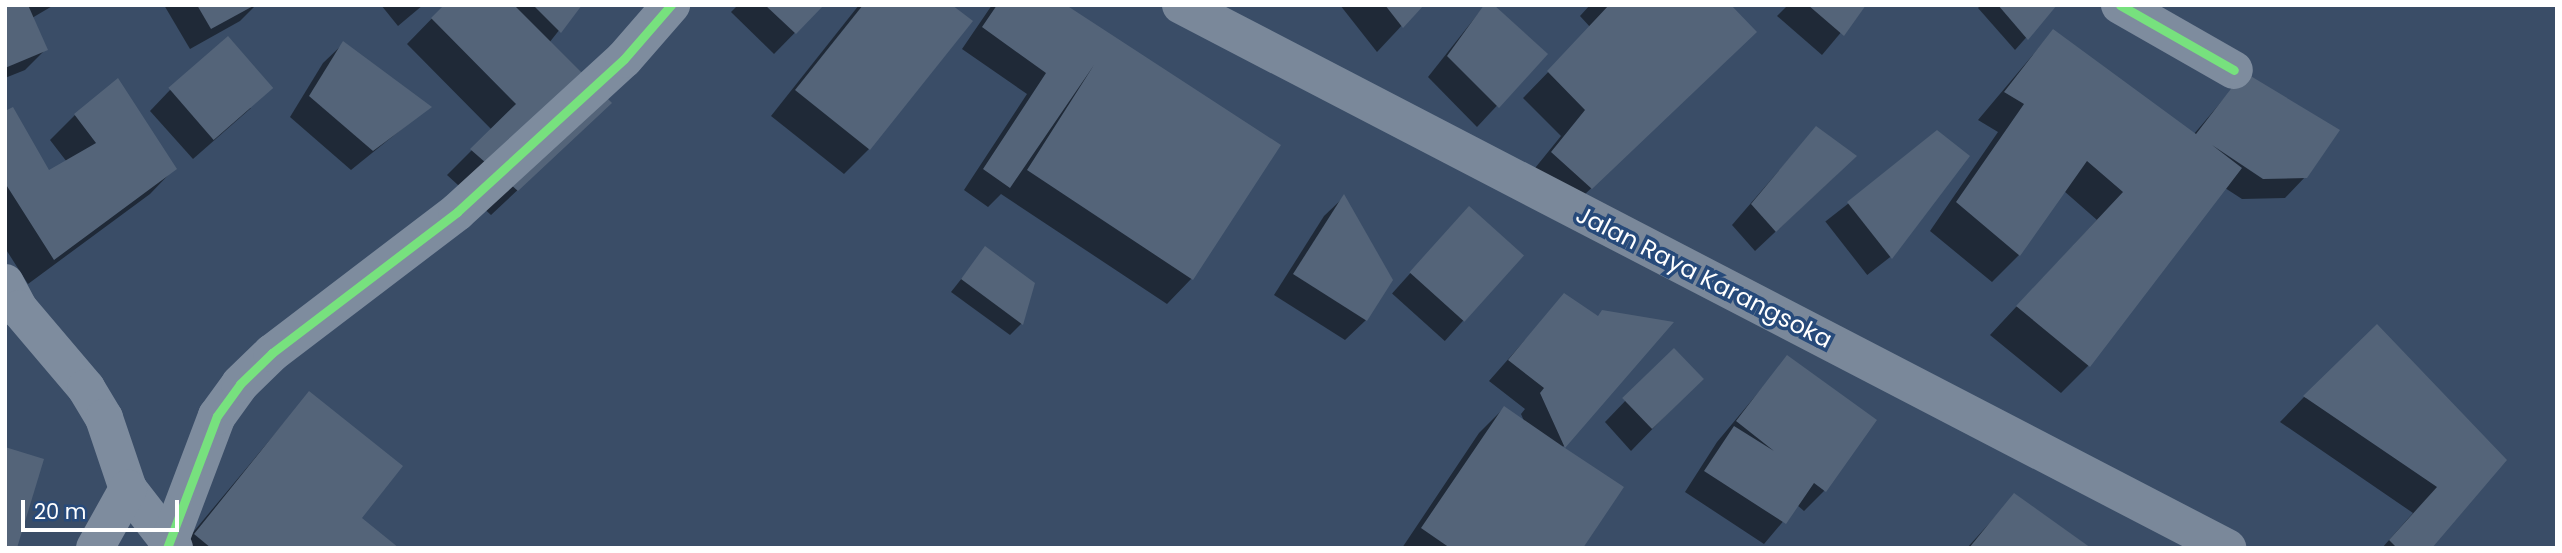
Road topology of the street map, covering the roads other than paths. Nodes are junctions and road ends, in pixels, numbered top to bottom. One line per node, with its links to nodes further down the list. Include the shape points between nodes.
1 (671, 5): 7 (street, via 624,59 457,212 272,353 240,384 217,416)
2 (1181, 5): 9 (main road, Jalan Raya Karangsoka)
3 (2120, 5): 4 (street)
4 (2234, 70)
5 (5, 283): 6 (street, via 19,309 86,388 104,418)
6 (128, 489): 7 (street); 8 (street)
7 (170, 546)
8 (95, 548)
9 (2227, 548)

